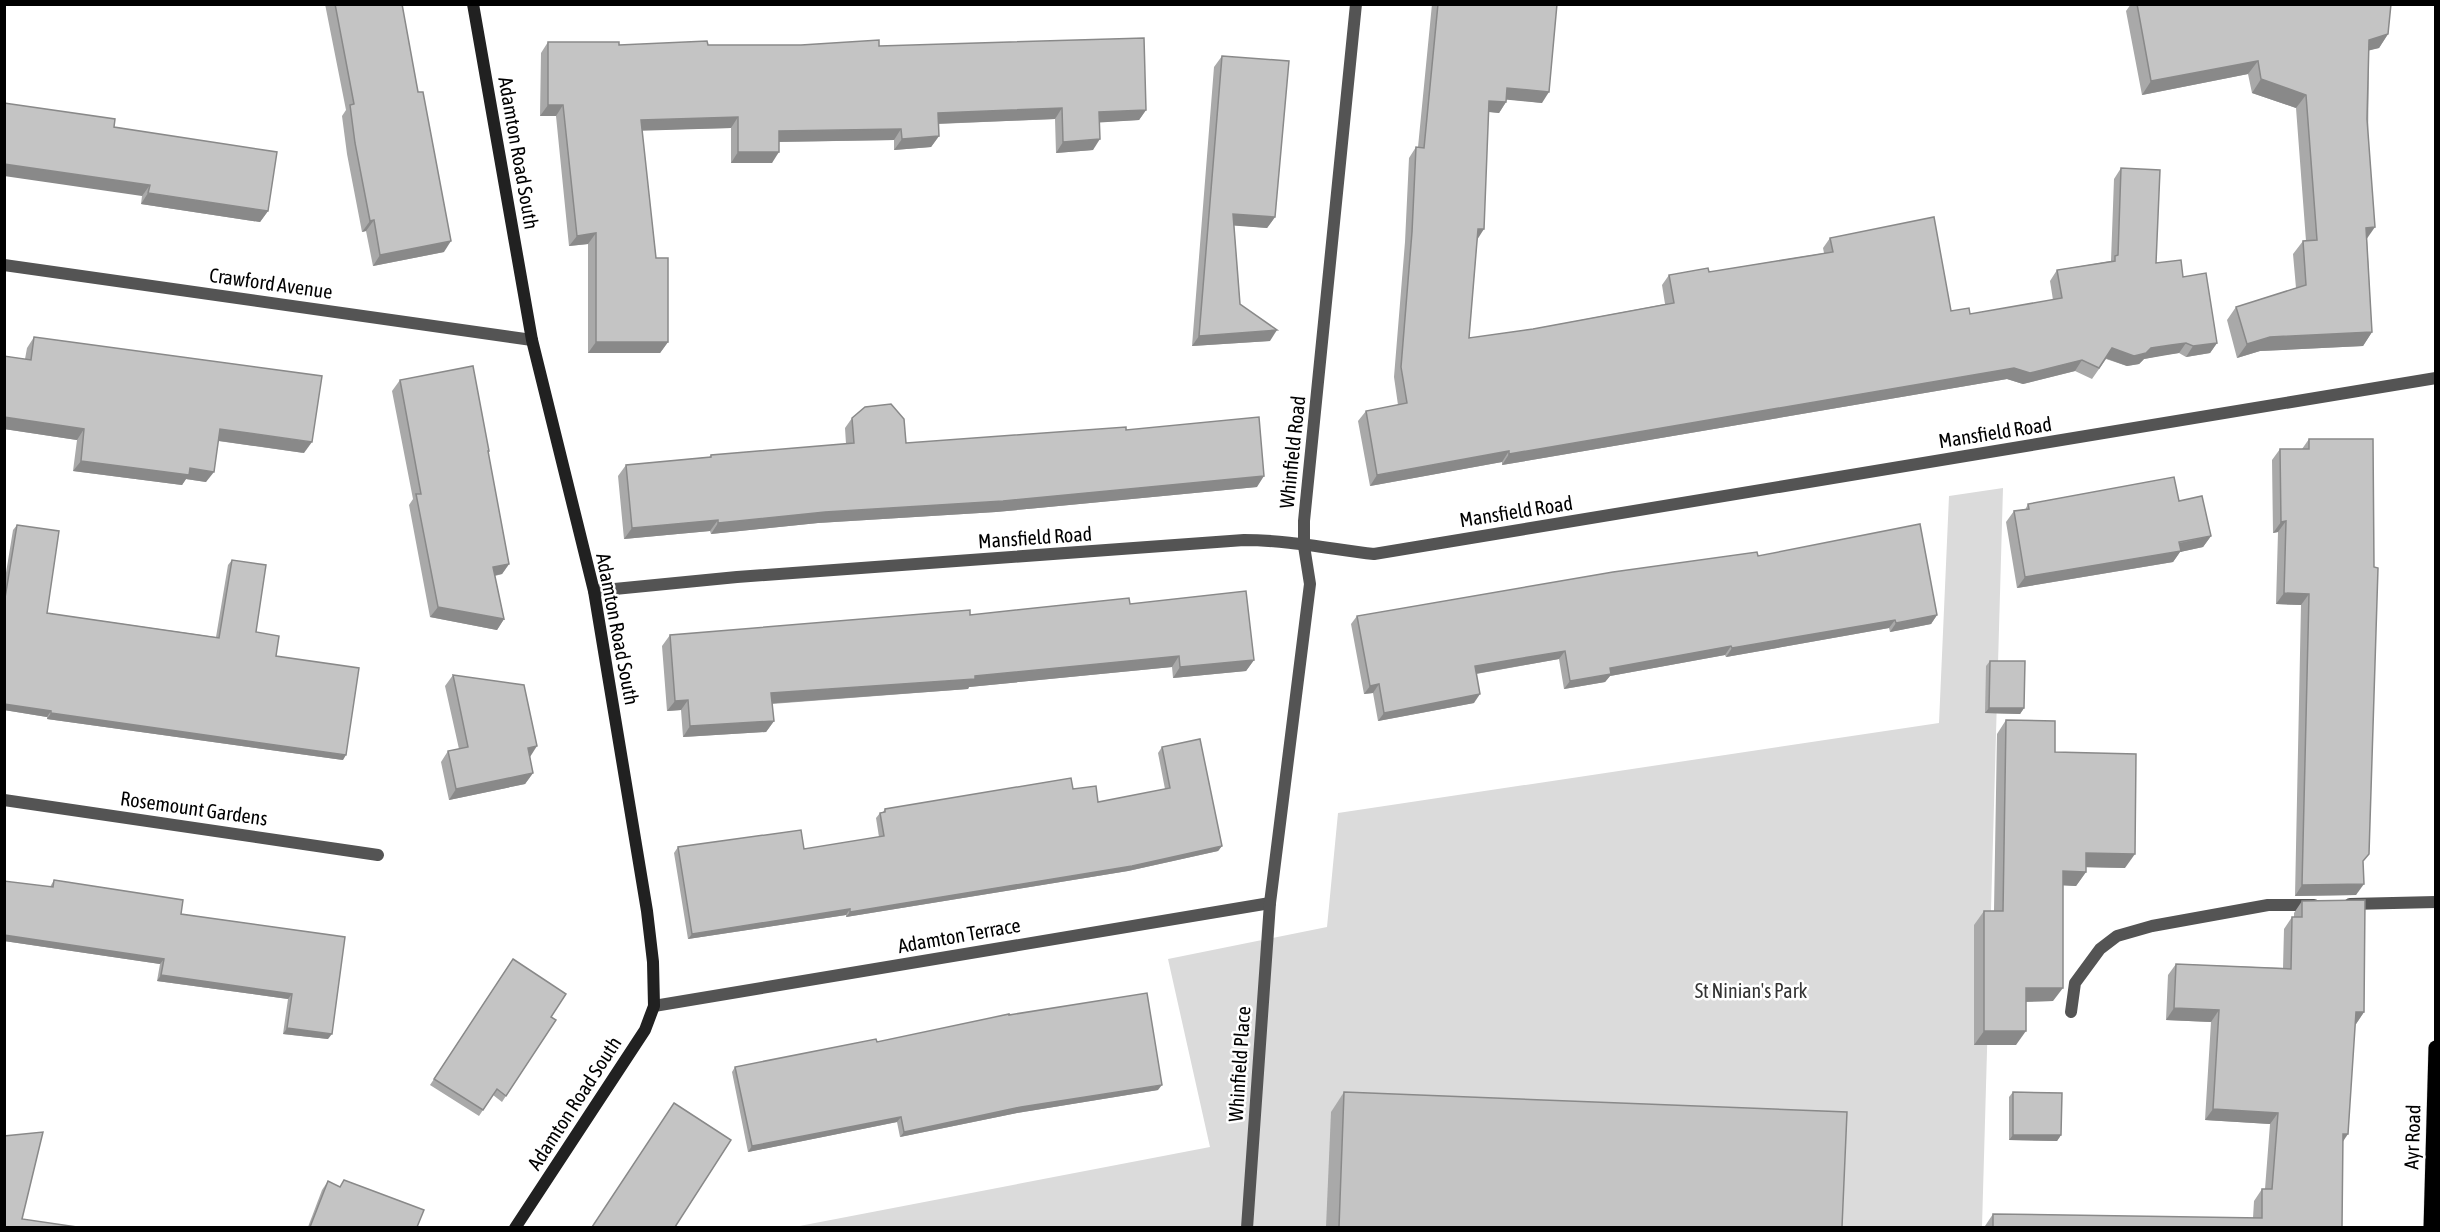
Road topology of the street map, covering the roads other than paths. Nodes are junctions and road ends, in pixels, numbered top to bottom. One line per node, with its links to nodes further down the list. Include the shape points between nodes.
1 (473, 4): 4 (street, Adamton Road South)
2 (1356, 4): 6 (street, Whinfield Road)
3 (4, 265): 4 (street, Crawford Avenue)
4 (532, 340): 7 (street, Adamton Road South)
5 (2436, 378): 6 (street, Mansfield Road, via 1374,554)
6 (1304, 546): 7 (street, Mansfield Road, via 1276,540 1244,540); 11 (street, Whinfield Road, via 1310,584)
7 (594, 591): 12 (street, Adamton Road South, via 647,911)
8 (4, 800): 9 (street, Rosemount Gardens)
9 (378, 855)
10 (2436, 902): 13 (street, via 2268,905 2117,936 2100,949 2075,983)
11 (1270, 903): 12 (street, Adamton Terrace); 17 (street, Whinfield Place)
12 (654, 1006): 16 (street, Adamton Road South, via 645,1030)
13 (2071, 1012)
14 (2436, 1048): 15 (main road, Ayr Road)
15 (2435, 1062): 18 (main road, Ayr Road)
16 (515, 1227)
17 (1247, 1227)
18 (2431, 1227)

